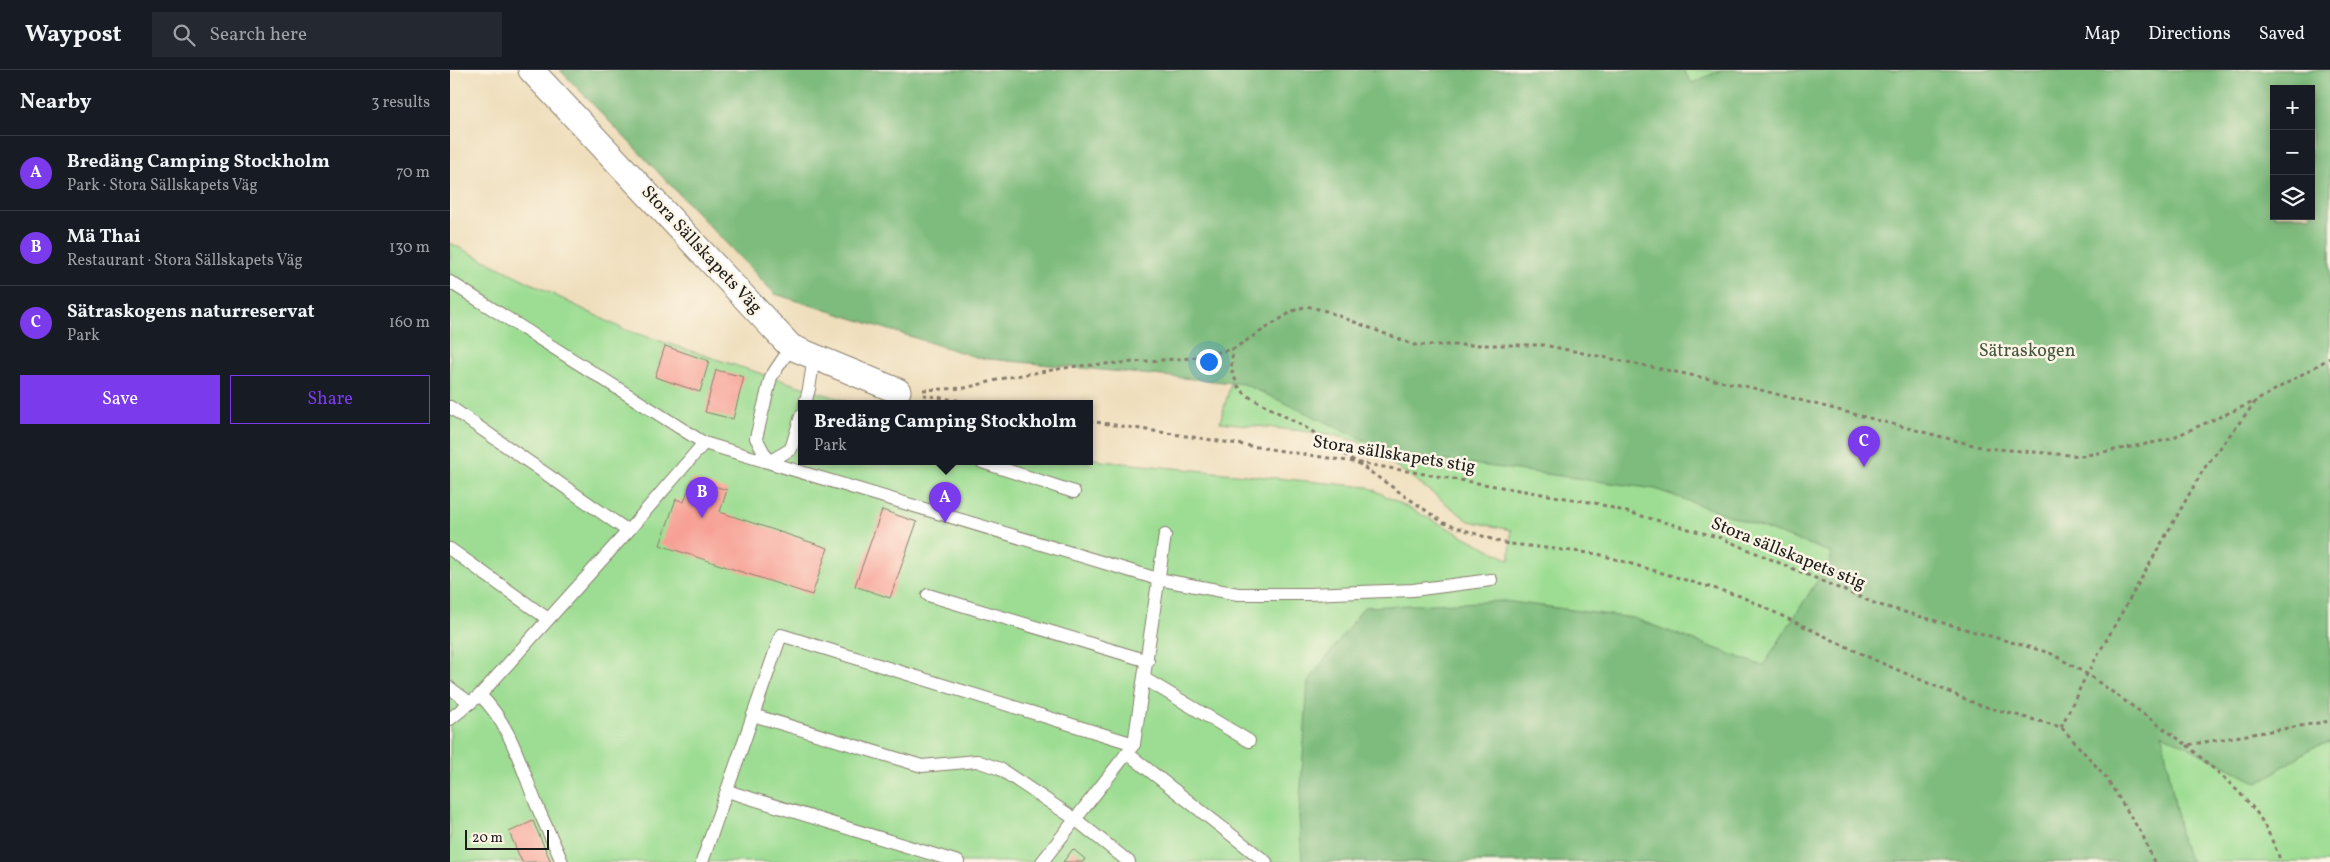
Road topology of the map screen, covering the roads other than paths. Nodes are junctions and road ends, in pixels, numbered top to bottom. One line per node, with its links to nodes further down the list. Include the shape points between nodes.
1 (531, 70): 3 (street, Stora Sällskapets Väg)
2 (450, 282): 9 (lane)
3 (791, 347): 4 (street, Stora Sällskapets Väg); 10 (lane, via 771,377 756,438)
4 (814, 356): 5 (street, Stora Sällskapets Väg); 6 (lane)
5 (896, 398)
6 (806, 400)
7 (450, 407): 13 (lane)
8 (798, 426): 10 (lane, via 791,449)
9 (704, 443): 10 (lane); 13 (lane)
10 (769, 462): 16 (lane)
11 (991, 465): 12 (lane)
12 (1074, 492)
13 (628, 531): 19 (lane)
14 (1165, 535): 16 (lane)
15 (450, 549): 19 (lane)
16 (1158, 579): 17 (lane, via 1238,594 1413,590); 20 (lane)
17 (1491, 580)
18 (928, 595): 20 (lane)
19 (548, 619): 23 (lane)
20 (1148, 661): 21 (lane)
21 (1145, 679): 26 (lane); 27 (lane)
22 (450, 688): 23 (lane)
23 (475, 699): 25 (lane); 30 (lane, via 494,708 516,750 536,806)
24 (753, 715): 27 (lane, via 781,635); 28 (lane); 29 (lane, via 922,766 976,761 1000,769)
25 (450, 719)
26 (1249, 741)
27 (1131, 749): 29 (lane); 35 (lane)
28 (726, 791): 31 (lane); 32 (lane)
29 (1076, 819): 33 (lane); 34 (lane)
30 (562, 862)
31 (702, 862)
32 (958, 862)
33 (1042, 862)
34 (1129, 862)
35 (1266, 862)

